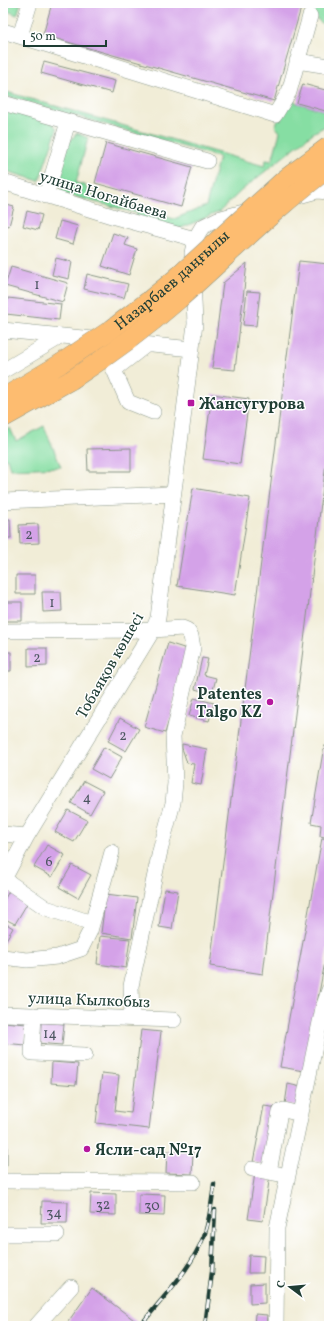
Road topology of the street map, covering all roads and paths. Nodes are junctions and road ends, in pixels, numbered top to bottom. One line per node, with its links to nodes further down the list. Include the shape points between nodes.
1 (30, 3): 4 (street)
2 (310, 16): 5 (street)
3 (3, 31): 4 (street)
4 (20, 36): 5 (street, via 275,115 289,92)
5 (297, 61): 6 (street)
6 (329, 66)
7 (3, 103): 8 (street)
8 (68, 122): 10 (street); 14 (street)
9 (329, 146): 21 (main road, Назарбаев даңғылы, bridge, via 285,179 147,302 60,364)
10 (207, 161)
11 (329, 168): 23 (main road, Назарбаев даңғылы, bridge, via 282,206 156,319 71,380)
12 (3, 182): 14 (street, улица Ногайбаева)
13 (329, 192): 15 (street, via 317,191 218,219 202,227)
14 (46, 196): 15 (street, улица Ногайбаева)
15 (195, 239): 19 (street, Тобаяқов көшесі, via 192,253 195,324)
16 (3, 330): 17 (street)
17 (60, 337): 18 (street); 20 (street)
18 (146, 345): 19 (street); 22 (street, via 114,370 128,402)
19 (192, 349): 24 (street, Тобаяқов көшесі)
20 (3, 371)
21 (3, 398)
22 (153, 412)
23 (3, 418)
24 (174, 494): 25 (street); 26 (street, Тобаяқов көшесі, via 158,618)
25 (3, 501)
26 (153, 630): 27 (street); 29 (street, Тобаяқов көшесі); 37 (street, via 187,630 193,648 173,736 173,803 131,986)
27 (3, 631)
28 (3, 834): 29 (street)
29 (27, 836): 31 (street, Тобаяқов көшесі)
30 (112, 852): 32 (street)
31 (4, 880): 32 (street, via 46,908)
32 (92, 923): 33 (street, via 81,949 57,957 27,960)
33 (3, 958)
34 (329, 990): 40 (street)
35 (3, 1014): 36 (street, улица Кылкобыз)
36 (34, 1015): 37 (street, улица Кылкобыз); 39 (street, via 32,1053)
37 (132, 1018): 38 (street, улица Кылкобыз)
38 (174, 1020)
39 (85, 1055)
40 (301, 1114): 42 (street, via 284,1110 280,1112); 43 (street)
41 (252, 1169): 42 (street)
42 (269, 1172): 43 (street)
43 (288, 1176): 50 (street, via 277,1228)
44 (3, 1181): 45 (street)
45 (193, 1182)
46 (3, 1234): 47 (street)
47 (57, 1234)
48 (71, 1287): 49 (street)
49 (36, 1326)
50 (276, 1326)

